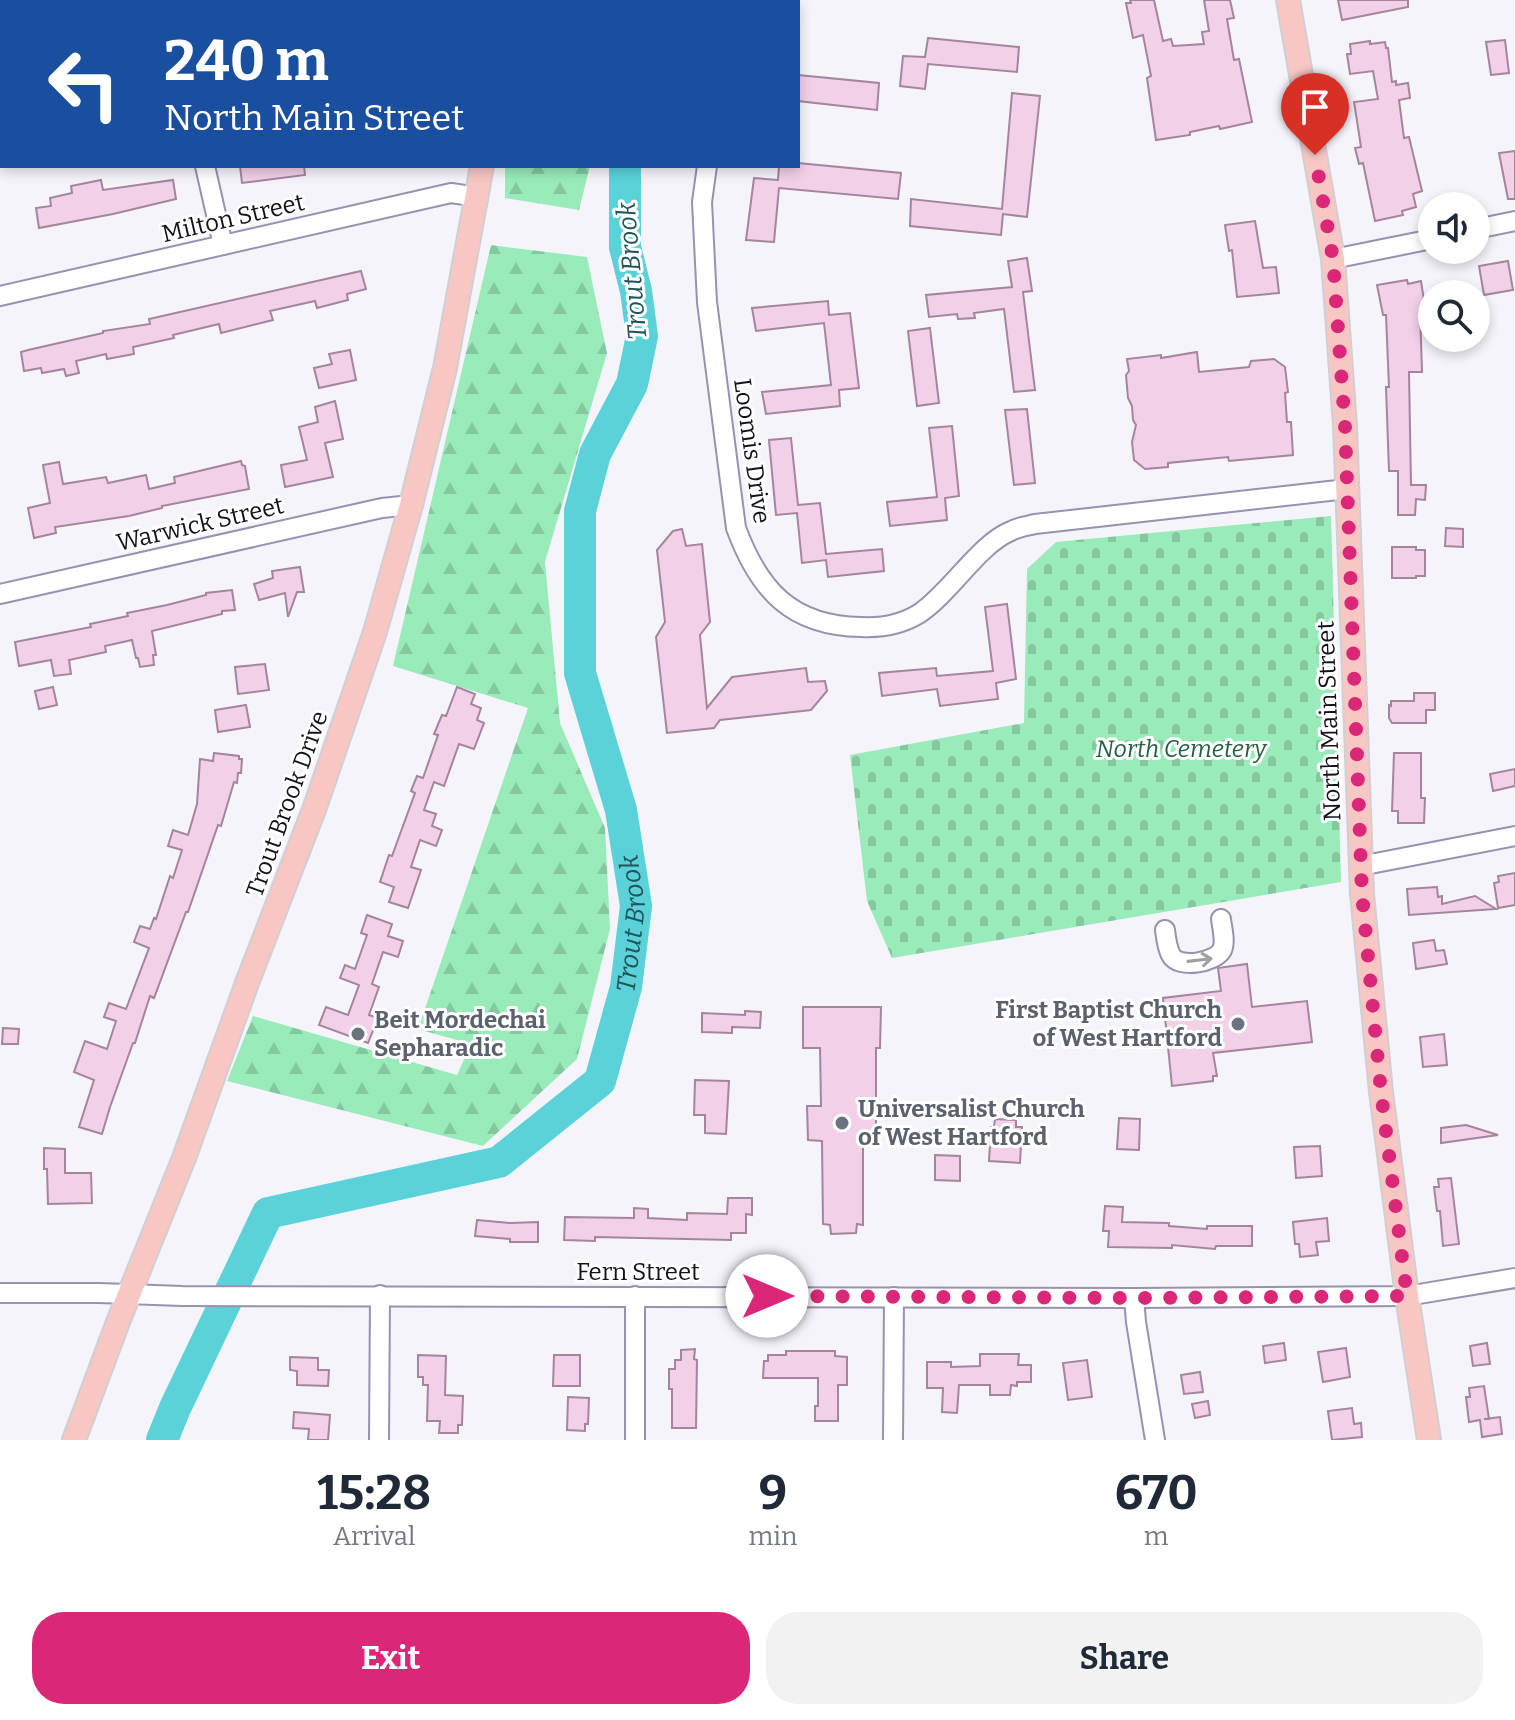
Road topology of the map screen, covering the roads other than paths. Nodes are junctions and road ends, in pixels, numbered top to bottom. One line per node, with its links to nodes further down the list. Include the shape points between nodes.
1 (1288, 0): 10 (main road, North Main Street)
2 (205, 168): 9 (street)
3 (482, 168): 5 (main road, Trout Brook Drive)
4 (707, 168): 12 (street, Loomis Drive, via 702,202 707,302 736,528 770,591 810,619 844,627 899,623 939,598 987,547 1010,531 1035,524)
5 (478, 197): 9 (street, Milton Street, via 451,193); 13 (main road, Trout Brook Drive, via 445,368)
6 (1515, 221): 7 (street)
7 (1490, 226)
8 (1418, 242): 10 (street)
9 (223, 245): 11 (street, Milton Street)
10 (1333, 259): 12 (main road, North Main Street)
11 (0, 296)
12 (1347, 489): 16 (main road, North Main Street)
13 (411, 505): 14 (street, Warwick Street); 21 (main road, Trout Brook Drive, via 375,632 315,807)
14 (0, 594)
15 (1515, 836): 16 (street)
16 (1360, 866): 24 (main road, North Main Street)
17 (1221, 919): 18 (street, one-way to 17, via 1175,960 1210,961 1224,944)
18 (1165, 930)
19 (1515, 1278): 24 (street, Fern Street)
20 (0, 1293): 21 (street, Fern Street)
21 (130, 1294): 22 (street, Fern Street); 27 (main road, Trout Brook Drive)
22 (380, 1295): 23 (street, Fern Street); 28 (street)
23 (635, 1296): 25 (street, Fern Street); 29 (street)
24 (1407, 1296): 26 (street, Fern Street); 32 (main road, North Main Street)
25 (894, 1297): 26 (street, Fern Street); 30 (street)
26 (1134, 1298): 31 (street)
27 (74, 1440)
28 (379, 1440)
29 (635, 1440)
30 (893, 1440)
31 (1155, 1440)
32 (1429, 1440)

